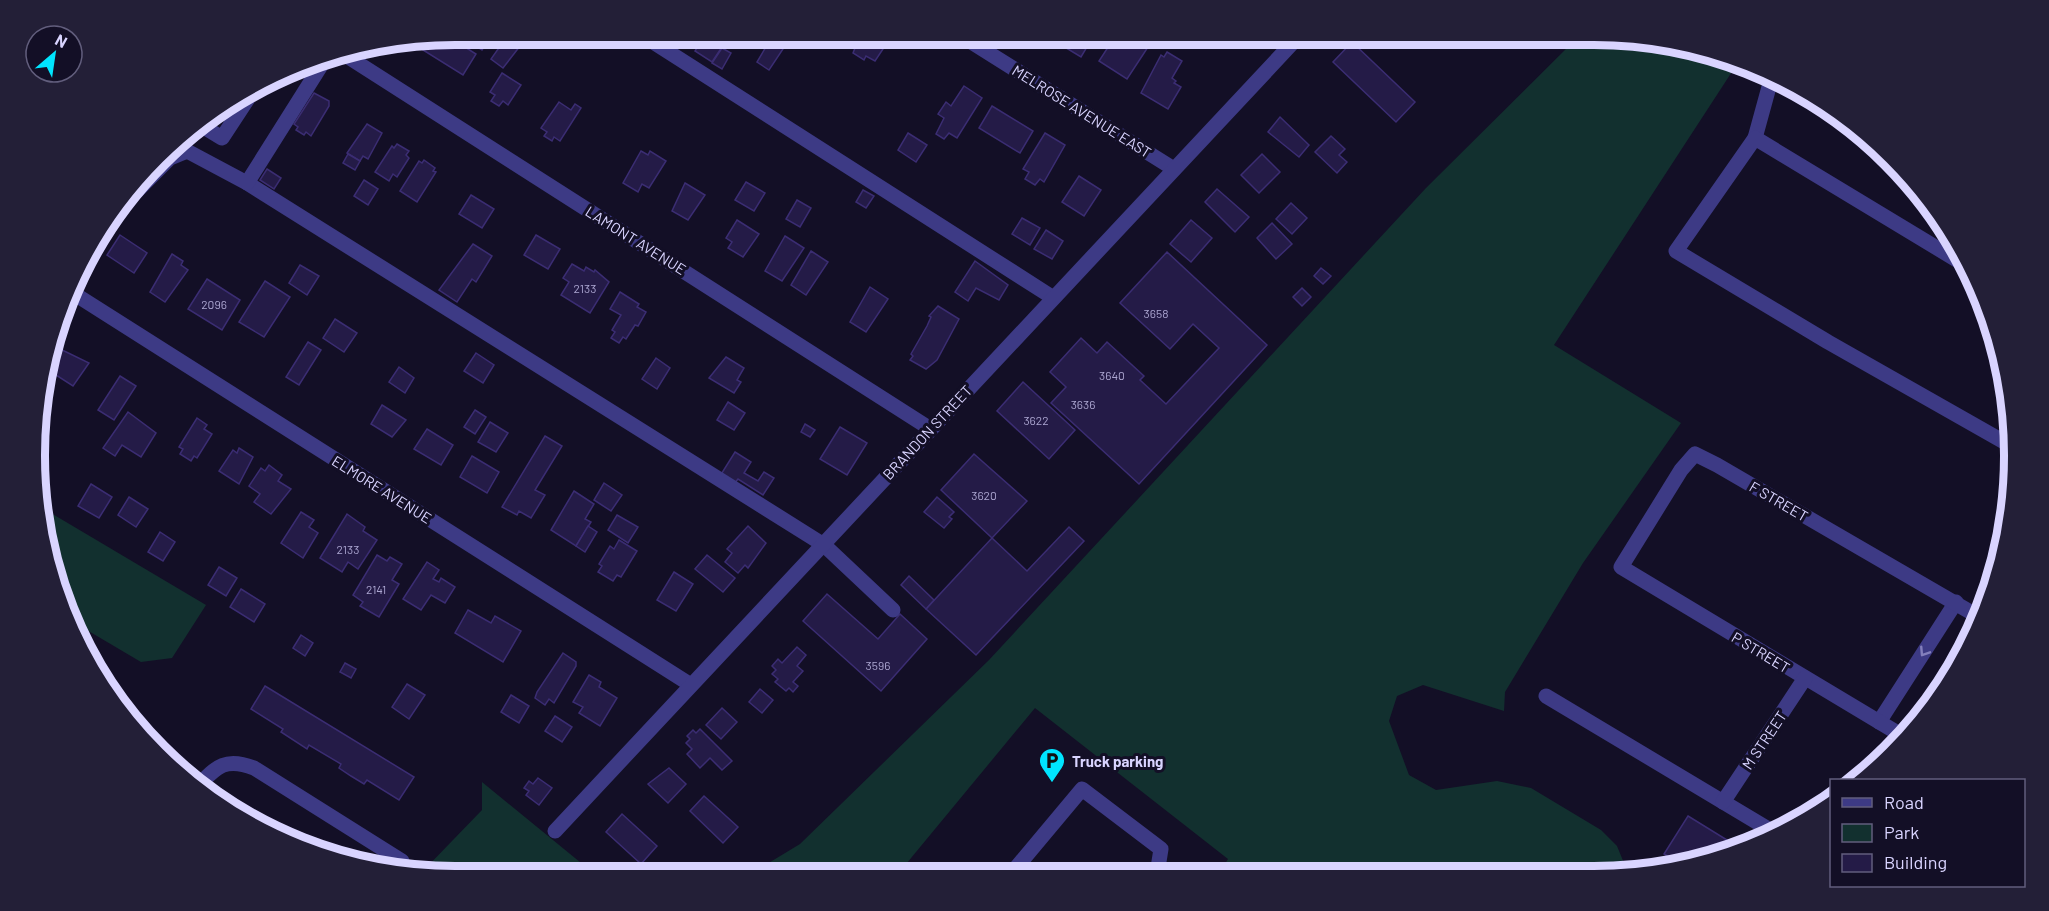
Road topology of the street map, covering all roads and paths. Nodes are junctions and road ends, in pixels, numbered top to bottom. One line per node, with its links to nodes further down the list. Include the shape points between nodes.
1 (659, 45): 15 (street)
2 (977, 45): 11 (street, MELROSE AVENUE EAST)
3 (1285, 45): 11 (street, BRANDON STREET)
4 (351, 59): 16 (street, LAMONT AVENUE)
5 (319, 69): 12 (street)
6 (1770, 85): 9 (street)
7 (246, 102): 8 (street, via 222,138)
8 (207, 129)
9 (1755, 138): 13 (street); 17 (street, via 1676,251)
10 (175, 156): 12 (street, via 187,151)
11 (1174, 169): 15 (street, BRANDON STREET)
12 (247, 183): 18 (street)
13 (1953, 257)
14 (77, 295): 24 (street, ELMORE AVENUE)
15 (1052, 297): 16 (street, BRANDON STREET)
16 (929, 428): 18 (street, BRANDON STREET)
17 (2003, 442)
18 (824, 545): 21 (street); 24 (street, BRANDON STREET)
19 (1621, 567): 20 (street, F STREET, via 1695,454); 23 (street, P STREET)
20 (1956, 602): 22 (street, F STREET); 26 (street, one-way to 26)
21 (893, 610)
22 (1973, 613)
23 (1804, 678): 26 (street, P STREET); 29 (street, M STREET)
24 (691, 685): 31 (street, BRANDON STREET)
25 (1546, 696): 29 (street)
26 (1879, 722): 27 (street, P STREET)
27 (1896, 732)
28 (204, 779): 32 (street, via 225,764 240,762)
29 (1723, 802): 30 (street)
30 (1766, 828)
31 (555, 831)
32 (402, 861)
33 (1018, 866): 34 (street, via 1082,789 1161,849)
34 (1158, 866)

